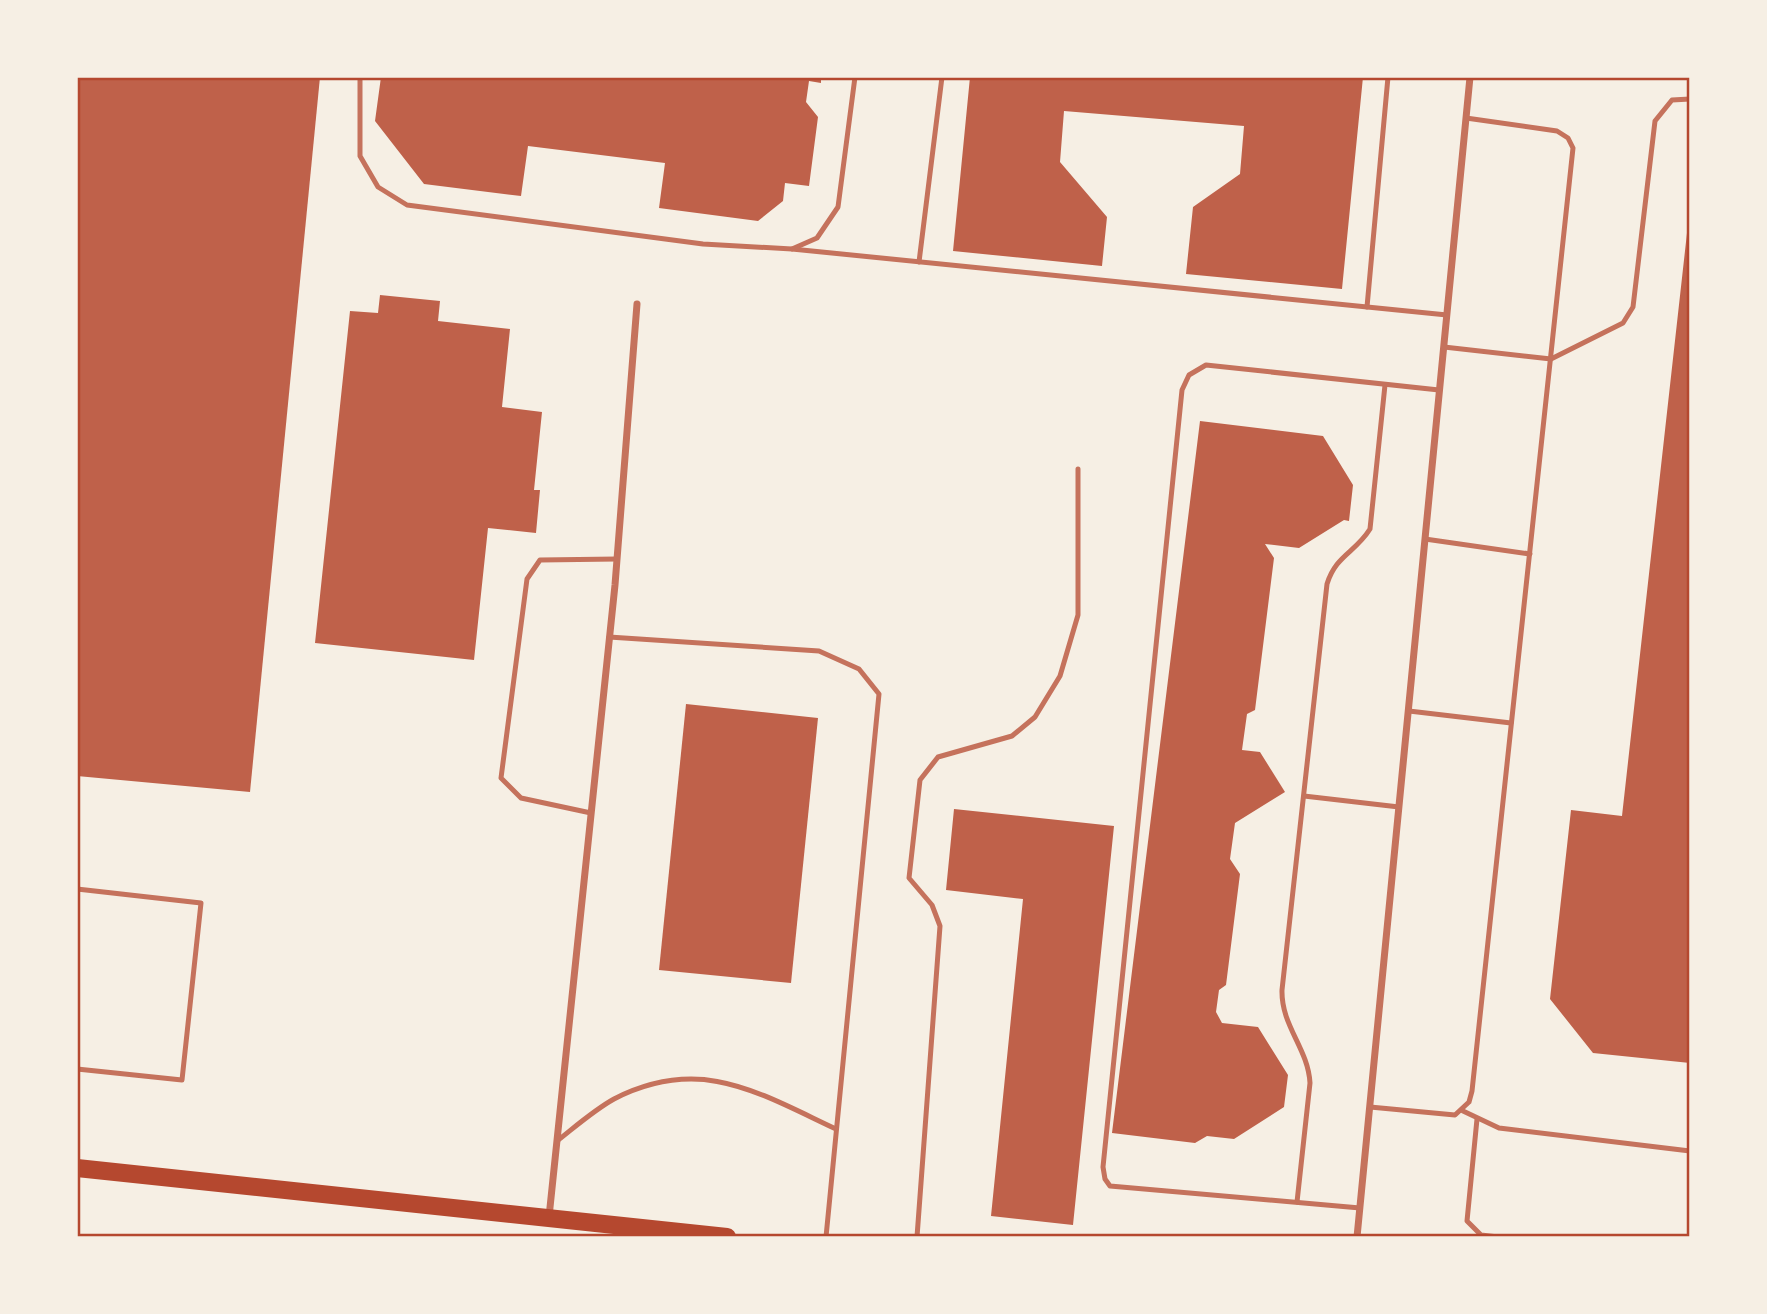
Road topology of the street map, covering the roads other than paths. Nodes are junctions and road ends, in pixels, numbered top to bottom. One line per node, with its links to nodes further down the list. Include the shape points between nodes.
1 (360, 77): 8 (lane, via 360,156 378,187 407,205 703,244)
2 (855, 77): 8 (lane, via 838,207 817,238)
3 (942, 77): 9 (lane)
4 (1388, 77): 11 (lane)
5 (1470, 77): 7 (street)
6 (1690, 99): 14 (lane, via 1672,100 1655,121 1633,307 1623,323)
7 (1466, 118): 12 (street); 14 (lane, via 1557,131 1573,148)
8 (792, 250): 9 (lane)
9 (919, 262): 11 (lane)
10 (637, 303): 20 (street)
11 (1367, 307): 12 (lane)
12 (1447, 315): 13 (street)
13 (1444, 346): 14 (lane); 16 (street)
14 (1551, 359): 19 (lane)
15 (1385, 384): 16 (lane); 24 (lane, via 1370,529 1333,566 1327,584); 36 (lane, via 1206,365 1189,375 1182,390 1103,1167 1110,1186)
16 (1439, 390): 18 (street)
17 (1078, 468): 41 (lane, via 1078,615 1060,676 1035,717 1012,736 938,757 920,780 909,878 932,905 940,926)
18 (1425, 539): 19 (lane); 22 (street)
19 (1530, 554): 23 (lane)
20 (617, 559): 21 (street); 26 (lane, via 540,560 527,579 501,778 521,798)
21 (609, 637): 26 (street); 32 (lane, via 819,650 859,669 879,694)
22 (1409, 711): 23 (lane); 25 (street)
23 (1511, 723): 30 (lane, via 1472,1091)
24 (1304, 796): 25 (lane); 36 (lane, via 1281,1007 1309,1065)
25 (1399, 807): 29 (street)
26 (591, 813): 33 (street)
27 (77, 889): 28 (lane, via 201,903 182,1080)
28 (77, 1069)
29 (1370, 1107): 30 (lane, via 1455,1115); 37 (street)
30 (1463, 1111): 31 (lane)
31 (1477, 1119): 34 (lane, via 1499,1128); 43 (lane, via 1467,1221 1481,1235)
32 (836, 1129): 33 (lane, via 750,1089 700,1077 659,1081 612,1100); 40 (lane)
33 (557, 1141): 38 (street)
34 (1690, 1151)
35 (77, 1168): 38 (main road)
36 (1297, 1202): 37 (lane)
37 (1360, 1208): 42 (street)
38 (549, 1218): 39 (main road)
39 (727, 1237)
40 (826, 1237)
41 (917, 1237)
42 (1357, 1237)
43 (1498, 1237)

